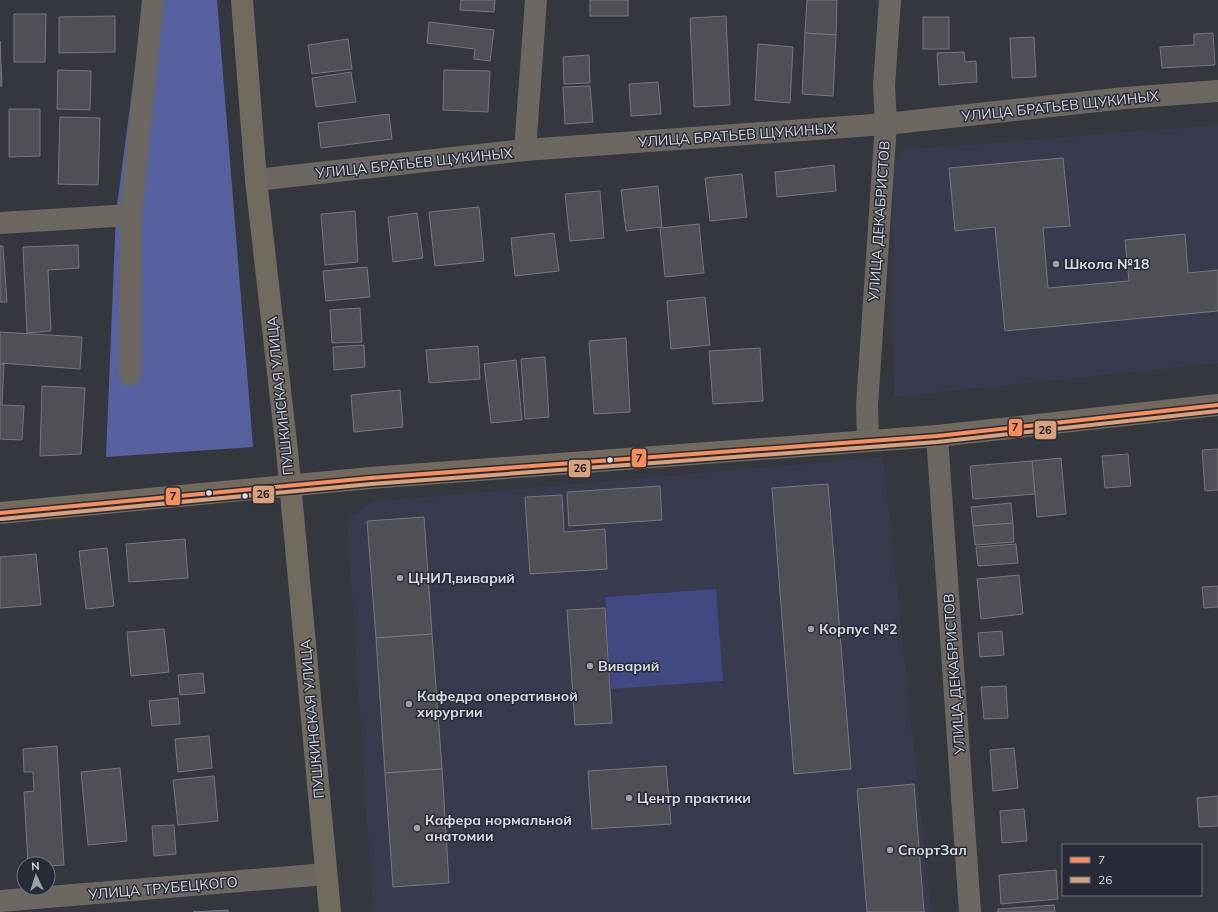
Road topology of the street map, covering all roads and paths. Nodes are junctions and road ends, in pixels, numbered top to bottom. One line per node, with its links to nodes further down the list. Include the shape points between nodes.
1 (153, 0): 9 (street)
2 (242, 0): 8 (street, ПУШКИНСКАЯ УЛИЦА)
3 (536, 0): 7 (street)
4 (890, 0): 6 (street, УЛИЦА ДЕКАБРИСТОВ, via 884,86)
5 (1218, 91): 6 (street, УЛИЦА БРАТЬЕВ ЩУКИНЫХ, via 1125,98)
6 (886, 124): 7 (street, УЛИЦА БРАТЬЕВ ЩУКИНЫХ); 14 (street, УЛИЦА ДЕКАБРИСТОВ, via 867,405)
7 (525, 150): 8 (street, УЛИЦА БРАТЬЕВ ЩУКИНЫХ)
8 (256, 180): 15 (street, ПУШКИНСКАЯ УЛИЦА)
9 (131, 215): 10 (street); 11 (street)
10 (0, 223)
11 (130, 375)
12 (1218, 405): 13 (street)
13 (937, 436): 14 (street); 20 (street, УЛИЦА ДЕКАБРИСТОВ)
14 (868, 441): 15 (street)
15 (290, 485): 16 (street); 17 (street, ПУШКИНСКАЯ УЛИЦА)
16 (0, 513)
17 (326, 874): 18 (street, УЛИЦА ТРУБЕЦКОГО); 19 (street, ПУШКИНСКАЯ УЛИЦА)
18 (0, 902)
19 (330, 912)
20 (970, 912)

